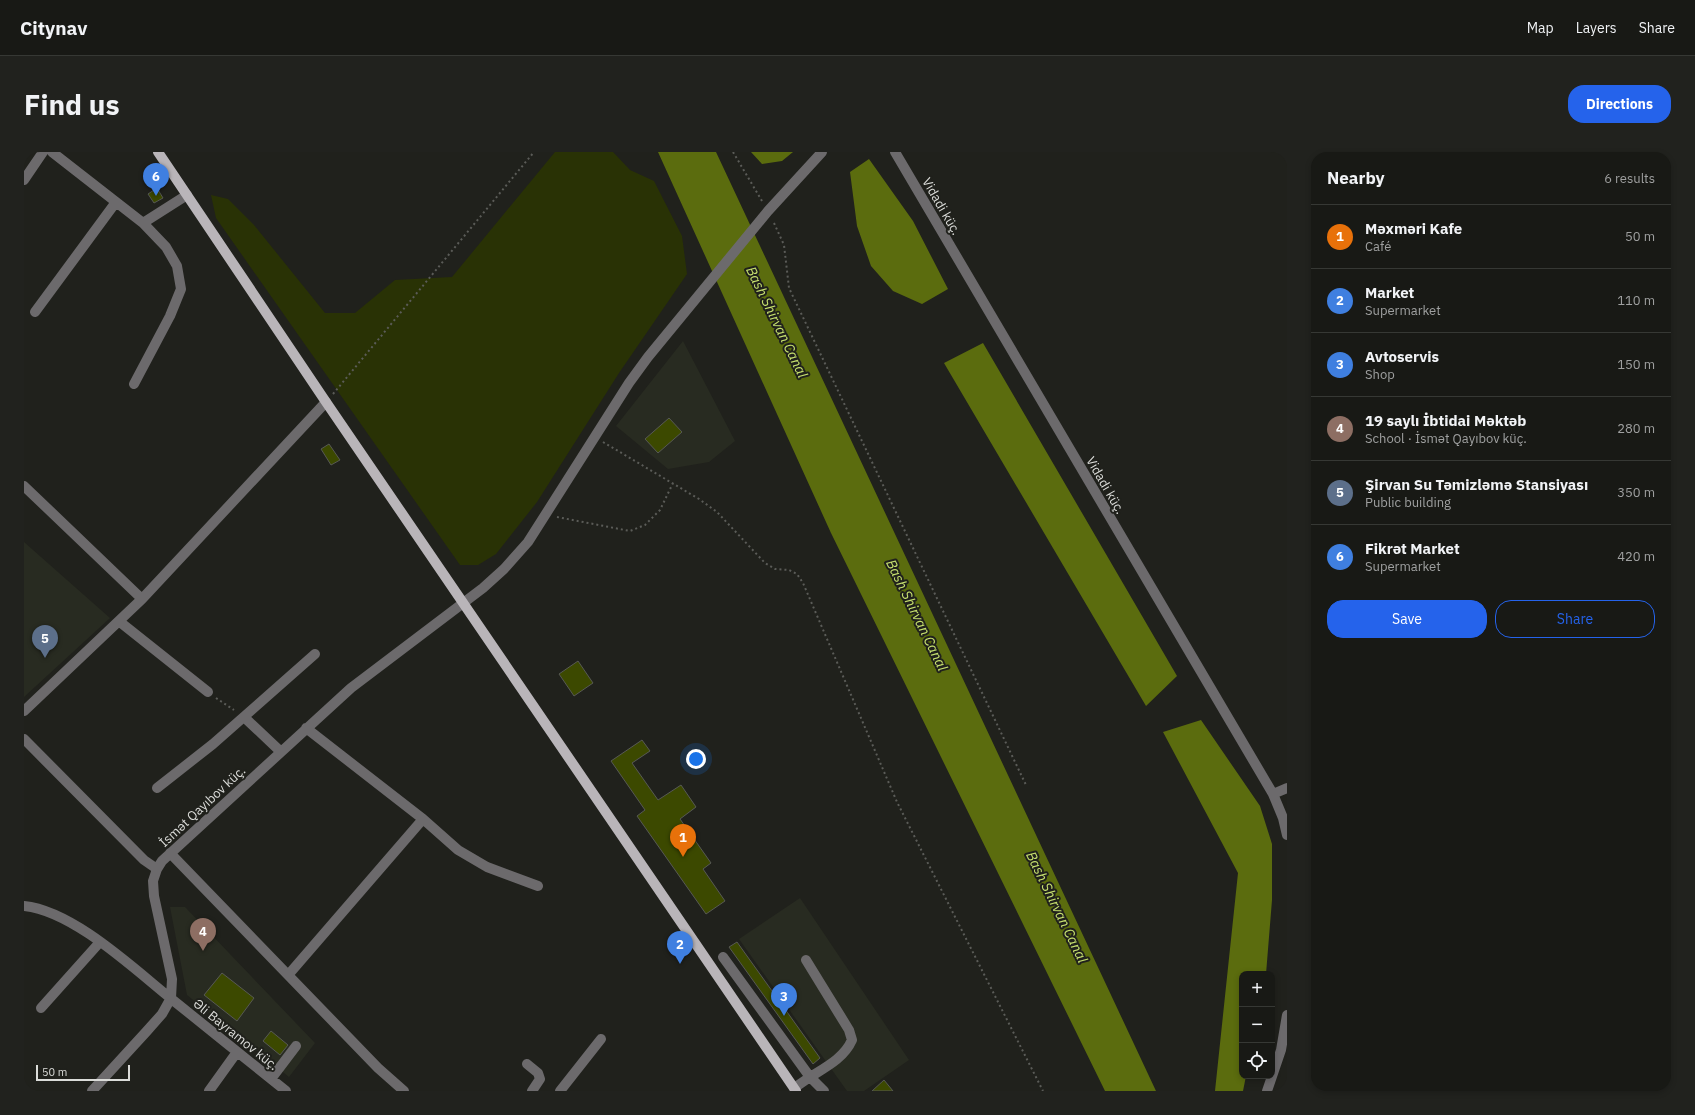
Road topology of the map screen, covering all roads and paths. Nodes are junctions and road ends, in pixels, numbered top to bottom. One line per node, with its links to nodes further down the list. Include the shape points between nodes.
1 (43, 152): 8 (street)
2 (52, 152): 10 (street)
3 (158, 152): 9 (main road)
4 (534, 152): 15 (path)
5 (733, 152): 11 (path)
6 (822, 152): 11 (street)
7 (895, 152): 33 (street, Vidadi küç.)
8 (24, 180)
9 (187, 195): 12 (street); 15 (main road)
10 (116, 202): 12 (street); 13 (street)
11 (768, 211): 16 (street, İsmət Qayıbov küç., via 648,357); 30 (path, via 784,245 789,288)
12 (143, 223): 14 (street, via 166,247 177,266 181,289 170,316)
13 (36, 312)
14 (134, 384)
15 (326, 402): 20 (street); 21 (main road)
16 (595, 438): 17 (path); 19 (street, İsmət Qayıbov küç.)
17 (673, 483): 19 (path, via 660,510 645,525 630,531); 61 (path, via 718,512 765,563 775,569 789,570 797,574 897,802)
18 (24, 486): 20 (street)
19 (546, 515): 21 (street, İsmət Qayıbov küç., via 528,542 504,569)
20 (142, 599): 22 (street)
21 (463, 603): 27 (street, İsmət Qayıbov küç., via 378,666); 53 (main road)
22 (120, 622): 24 (street); 25 (street)
23 (315, 654): 26 (street)
24 (208, 692): 26 (path)
25 (24, 710)
26 (244, 717): 29 (street); 31 (street)
27 (306, 728): 29 (street, İsmət Qayıbov küç.); 34 (street)
28 (24, 739): 37 (street, via 144,860)
29 (280, 751): 36 (street, İsmət Qayıbov küç.)
30 (1026, 785)
31 (157, 788)
32 (1287, 788): 33 (street)
33 (1273, 794): 35 (street, Vidadi küç.)
34 (422, 820): 38 (street, via 458,850 487,867); 43 (street)
35 (1287, 835)
36 (170, 853): 37 (street, İsmət Qayıbov küç.); 43 (street)
37 (157, 869): 44 (street, İsmət Qayıbov küç., via 153,881 154,896 172,979)
38 (538, 886)
39 (24, 906): 40 (street, Əli Bayramov küç., via 34,907 79,927)
40 (100, 942): 44 (street, Əli Bayramov küç.); 45 (street)
41 (723, 957): 51 (street)
42 (806, 960): 51 (street, via 849,1030 852,1040 841,1057)
43 (289, 974): 57 (street, via 378,1068)
44 (171, 998): 49 (street, Əli Bayramov küç.); 55 (street, İsmət Qayıbov küç., via 162,1014)
45 (41, 1008)
46 (1287, 1016): 62 (street, via 1281,1050)
47 (601, 1039): 59 (street)
48 (296, 1046): 52 (street)
49 (237, 1052): 52 (street, Əli Bayramov küç.); 56 (street)
50 (527, 1064): 58 (street, via 538,1073 540,1079)
51 (810, 1077): 53 (street); 60 (street)
52 (271, 1079): 54 (street, Əli Bayramov küç.)
53 (795, 1089)
54 (281, 1090)
55 (92, 1091)
56 (210, 1091)
57 (404, 1091)
58 (532, 1091)
59 (560, 1091)
60 (824, 1091)
61 (1043, 1091)
62 (1267, 1091)

